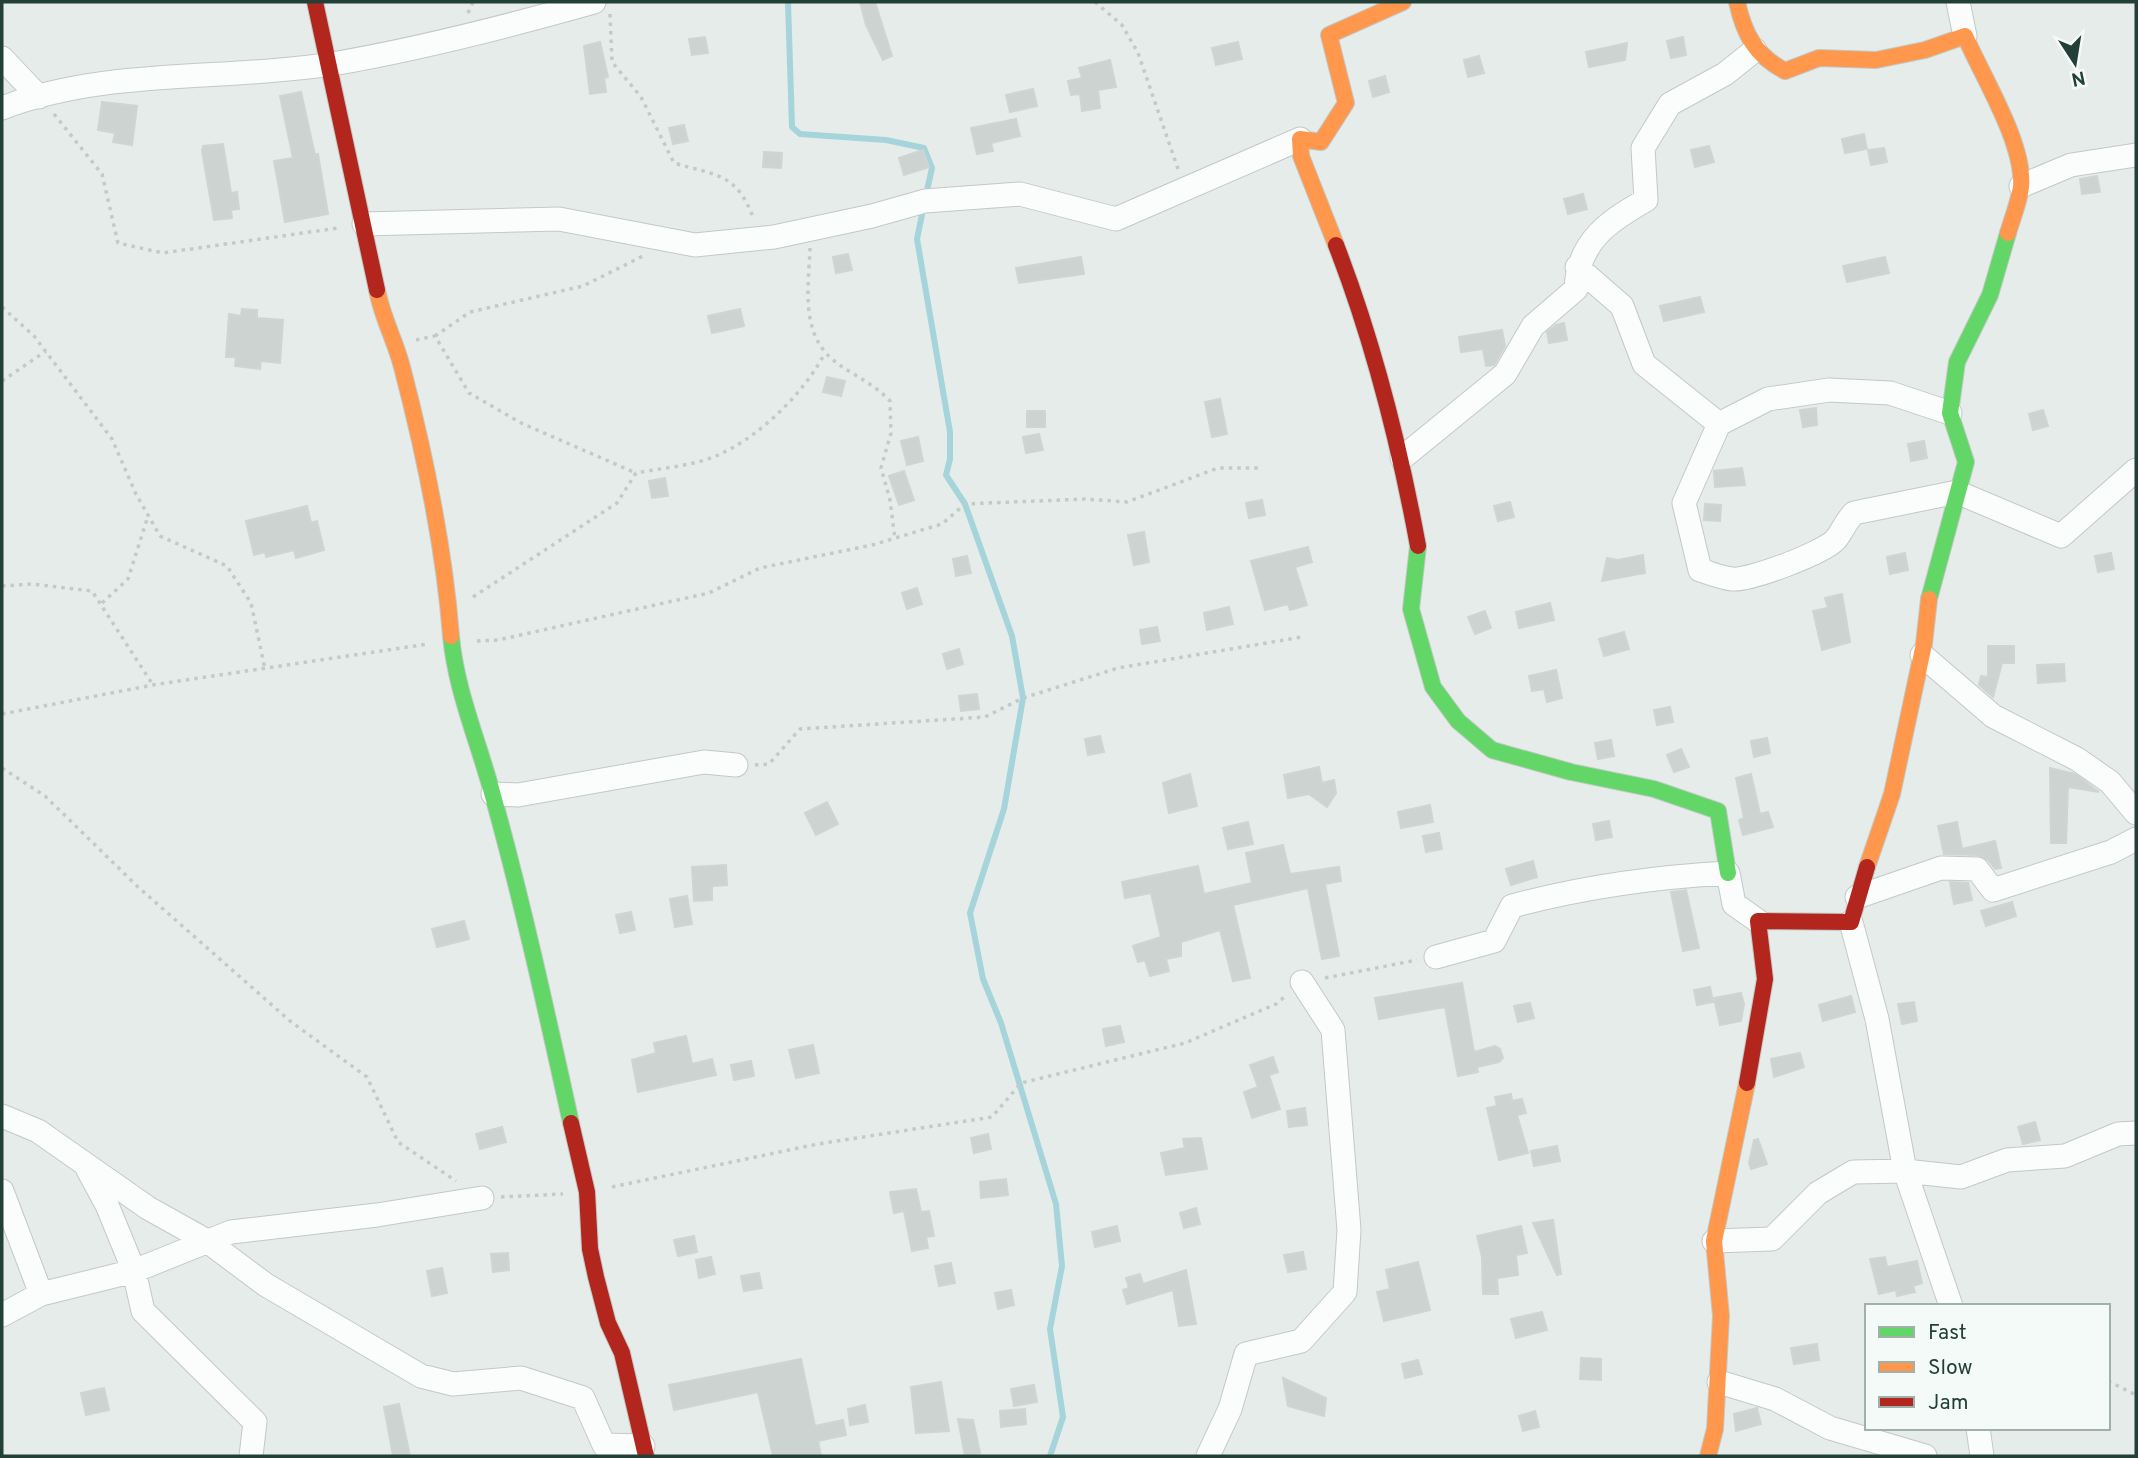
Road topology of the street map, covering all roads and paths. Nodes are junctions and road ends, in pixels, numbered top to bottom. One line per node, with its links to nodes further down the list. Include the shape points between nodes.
1 (316, 2): 11 (street)
2 (594, 2): 11 (street)
3 (610, 2): 20 (path, via 612,62 641,97 674,163 732,181 749,203)
4 (1095, 2): 17 (path, via 1122,25 1138,52)
5 (1403, 2): 14 (street, via 1329,35 1346,103 1321,142)
6 (1737, 2): 9 (street)
7 (1958, 2): 8 (street)
8 (1965, 36): 9 (street, via 1925,51 1876,60 1819,58 1785,71 1763,60); 16 (street, via 2004,116 2016,149)
9 (1755, 50): 22 (street, via 1725,75 1670,104 1643,148 1646,200 1605,224)
10 (2, 58): 12 (street)
11 (330, 64): 12 (street, via 107,84); 18 (street)
12 (40, 97): 13 (street); 18 (path, via 102,174 118,243 163,253)
13 (2, 108)
14 (1300, 139): 17 (street); 31 (street, via 1301,156 1383,381)
15 (2136, 155): 16 (street, via 2071,165)
16 (2021, 186): 29 (street, via 1990,295 1957,362)
17 (1182, 190): 19 (street, via 1116,219 1020,194 925,201)
18 (364, 224): 21 (street, via 559,219); 25 (street, via 383,320)
19 (811, 229): 20 (street); 27 (path, via 808,316)
20 (761, 238): 21 (street, via 695,246)
21 (664, 239): 24 (path, via 637,261 583,286 470,312)
22 (1577, 267): 30 (street, via 1622,306 1644,364); 31 (street, via 1576,289 1533,326 1505,374)
23 (2, 307): 26 (path)
24 (435, 336): 25 (path); 34 (path, via 469,393 521,423)
25 (394, 345): 40 (street, via 428,481)
26 (46, 351): 28 (path); 36 (path, via 112,439)
27 (825, 353): 34 (path, via 811,379 756,431 716,456); 37 (path, via 876,386 890,401 891,433 881,468)
28 (2, 381)
29 (1950, 413): 30 (street, via 1890,393 1829,390 1768,399); 35 (street, via 1966,462)
30 (1719, 424): 35 (street, via 1684,503 1700,570 1734,580 1812,556 1836,540 1854,513)
31 (1402, 458): 52 (street, via 1419,550 1411,609 1433,687 1458,721 1492,750 1654,789 1718,811)
32 (1262, 468): 37 (path, via 1218,468 1127,502 1085,499 965,504 942,524)
33 (2136, 470): 35 (street, via 2061,536)
34 (636, 474): 40 (path, via 617,503)
35 (1957, 492): 43 (street, via 1927,606)
36 (148, 516): 39 (path, via 128,579); 44 (path, via 160,536 227,566 251,603)
37 (895, 539): 42 (path, via 760,568 709,593 498,640)
38 (2, 586): 39 (path, via 32,584 93,591)
39 (102, 603): 45 (path)
40 (449, 614): 42 (street)
41 (1302, 637): 47 (path, via 1118,668 1023,698 985,717 800,729 769,764)
42 (451, 641): 44 (path); 49 (street)
43 (1922, 655): 50 (street, via 1993,716 2110,782); 53 (street, via 1892,794)
44 (265, 670): 45 (path)
45 (153, 685): 46 (path)
46 (2, 714)
47 (736, 765): 49 (street, via 704,762 518,795)
48 (2, 768): 64 (path, via 45,796 136,886 290,1021 367,1077 398,1142)
49 (493, 794): 63 (street)
50 (2136, 813)
51 (2136, 839): 53 (street, via 2111,852 1993,890 1977,869 1941,868)
52 (1727, 873): 54 (street, via 1734,904); 56 (street, via 1652,878 1563,892 1512,906 1494,941)
53 (1857, 897): 55 (street)
54 (1758, 921): 55 (street); 66 (street, via 1765,979 1761,1014)
55 (1851, 922): 61 (street, via 1877,1019)
56 (1436, 957): 57 (path)
57 (1302, 982): 63 (path, via 1276,1004 1185,1043 1021,1083 992,1117 781,1151); 77 (street, via 1333,1030 1349,1230 1345,1292 1301,1341 1246,1354 1230,1409)
58 (2, 1116): 60 (street, via 38,1131)
59 (2136, 1133): 61 (street, via 2118,1134 2065,1156 2007,1160 1961,1177)
60 (84, 1163): 65 (street, via 148,1208); 67 (street)
61 (1905, 1171): 66 (street, via 1853,1172 1818,1193 1772,1239); 69 (street)
62 (2, 1191): 68 (street)
63 (587, 1192): 64 (path); 75 (street, via 590,1249)
64 (482, 1198): 65 (street, via 232,1233)
65 (207, 1241): 67 (street); 75 (street, via 266,1285 421,1376 453,1384 521,1378 583,1398 604,1445)
66 (1714, 1241): 71 (street, via 1721,1316)
67 (134, 1271): 68 (street); 76 (street, via 143,1311 255,1422)
68 (41, 1294): 70 (street)
69 (1950, 1304)
70 (2, 1315)
71 (1718, 1382): 78 (street, via 1716,1429); 79 (street, via 1775,1399 1830,1428)
72 (2110, 1382): 73 (path)
73 (2136, 1395)
74 (1978, 1430): 80 (street)
75 (644, 1451)
76 (251, 1456)
77 (1208, 1456)
78 (1708, 1456)
79 (1925, 1456)
80 (1982, 1456)

